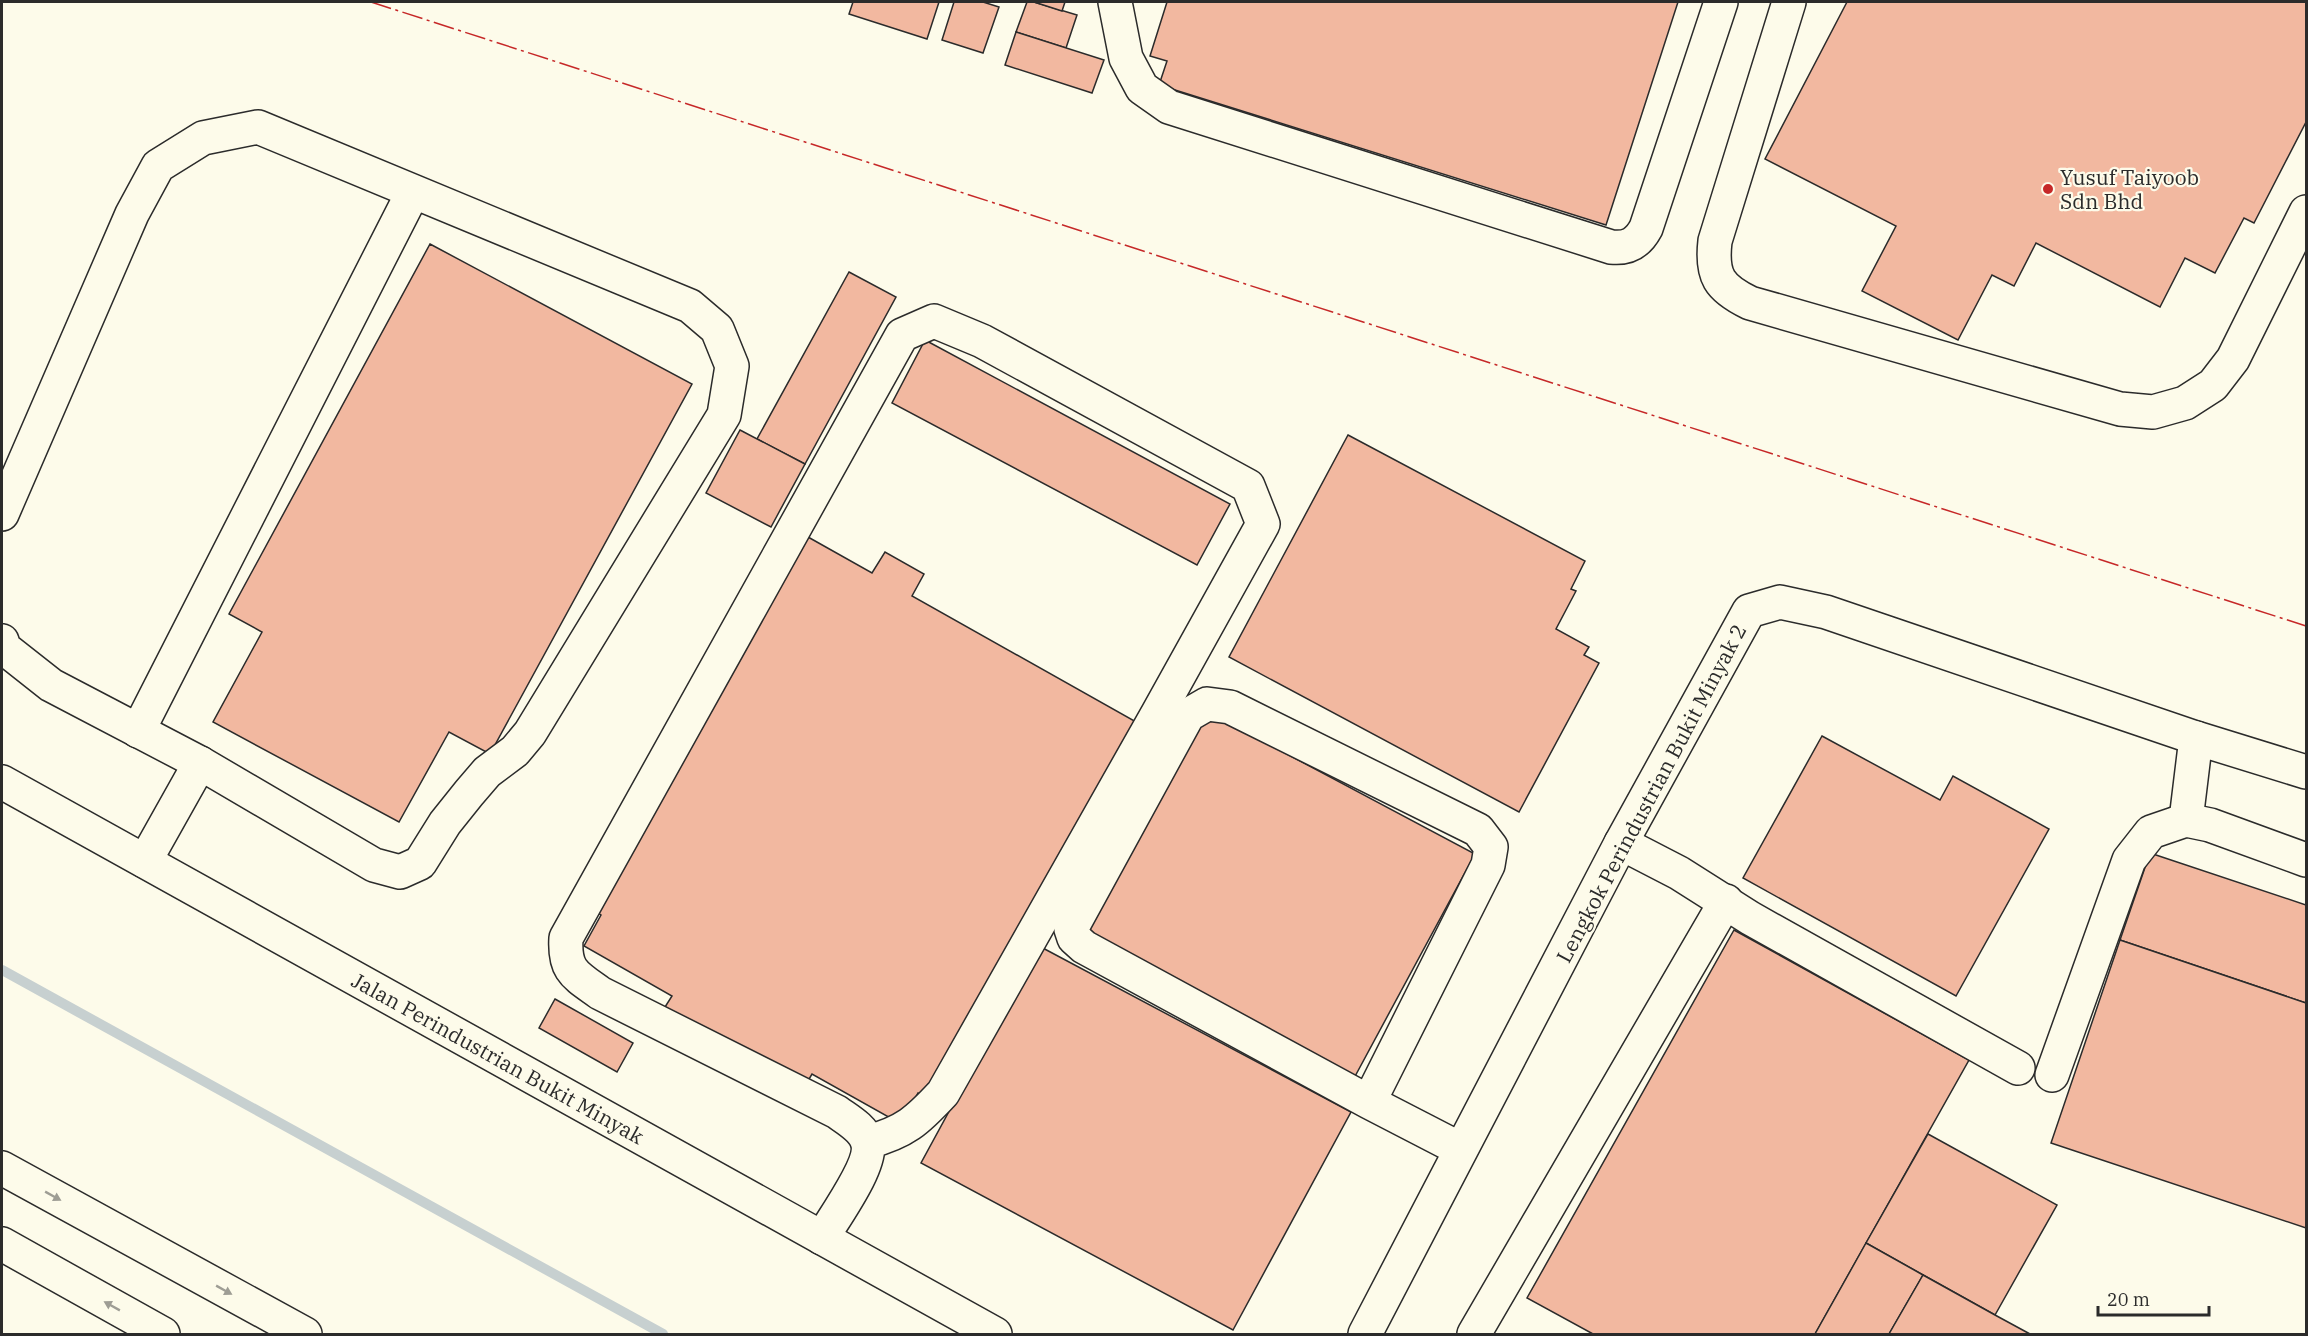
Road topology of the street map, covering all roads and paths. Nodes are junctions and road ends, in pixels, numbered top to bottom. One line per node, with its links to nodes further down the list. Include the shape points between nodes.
1 (1115, 2): 2 (street, via 1126,58 1142,88 1169,107 1622,248 1641,238 1646,228)
2 (1721, 2)
3 (1790, 2): 5 (street, via 1715,242 1713,261 1719,280 1732,295 1750,303 2120,409 2153,412 2185,403 2213,385 2233,358)
4 (413, 192): 6 (street, via 258,127 203,138 158,166 132,214); 8 (street); 10 (street, via 690,306 717,329 732,366 724,415 530,733 469,793 420,863 400,872 374,865)
5 (2307, 212)
6 (2, 514)
7 (2, 641): 8 (street, via 4,648 51,685)
8 (138, 731): 10 (street)
9 (2196, 738): 11 (street, Lengkok Perindustrian Bukit Minyak 2); 13 (street); 14 (street, Lengkok Perindustrian Bukit Minyak 2, via 1826,612 1780,602 1749,611)
10 (200, 763): 16 (street)
11 (2307, 772)
12 (2, 782): 16 (street, Jalan Perindustrian Bukit Minyak)
13 (2186, 820): 15 (street); 19 (street, via 2151,832 2129,860)
14 (1622, 843): 17 (street); 22 (street, Lengkok Perindustrian Bukit Minyak 2)
15 (2307, 860)
16 (145, 861): 24 (street, Jalan Perindustrian Bukit Minyak)
17 (1726, 901): 18 (street); 30 (street)
18 (2018, 1068)
19 (2052, 1075)
20 (1369, 1102): 20 (street, via 1084,947 1074,938 1071,929 1188,715 1207,704 1230,708 1478,830 1491,847 1488,865); 22 (street)
21 (868, 1142): 21 (street, via 892,1136 918,1120 943,1093 1263,524 1248,486 982,341 934,321 902,335 566,938 565,957 577,977 600,993 837,1112 858,1126); 24 (street, via 866,1162)
22 (1460, 1149): 29 (street, Lengkok Perindustrian Bukit Minyak 2)
23 (2, 1168): 27 (street, one-way to 27)
24 (822, 1238): 28 (street, Jalan Perindustrian Bukit Minyak)
25 (2, 1244): 26 (street, one-way to 25)
26 (163, 1335)
27 (304, 1335)
28 (995, 1335)
29 (1365, 1335)
30 (1474, 1335)

